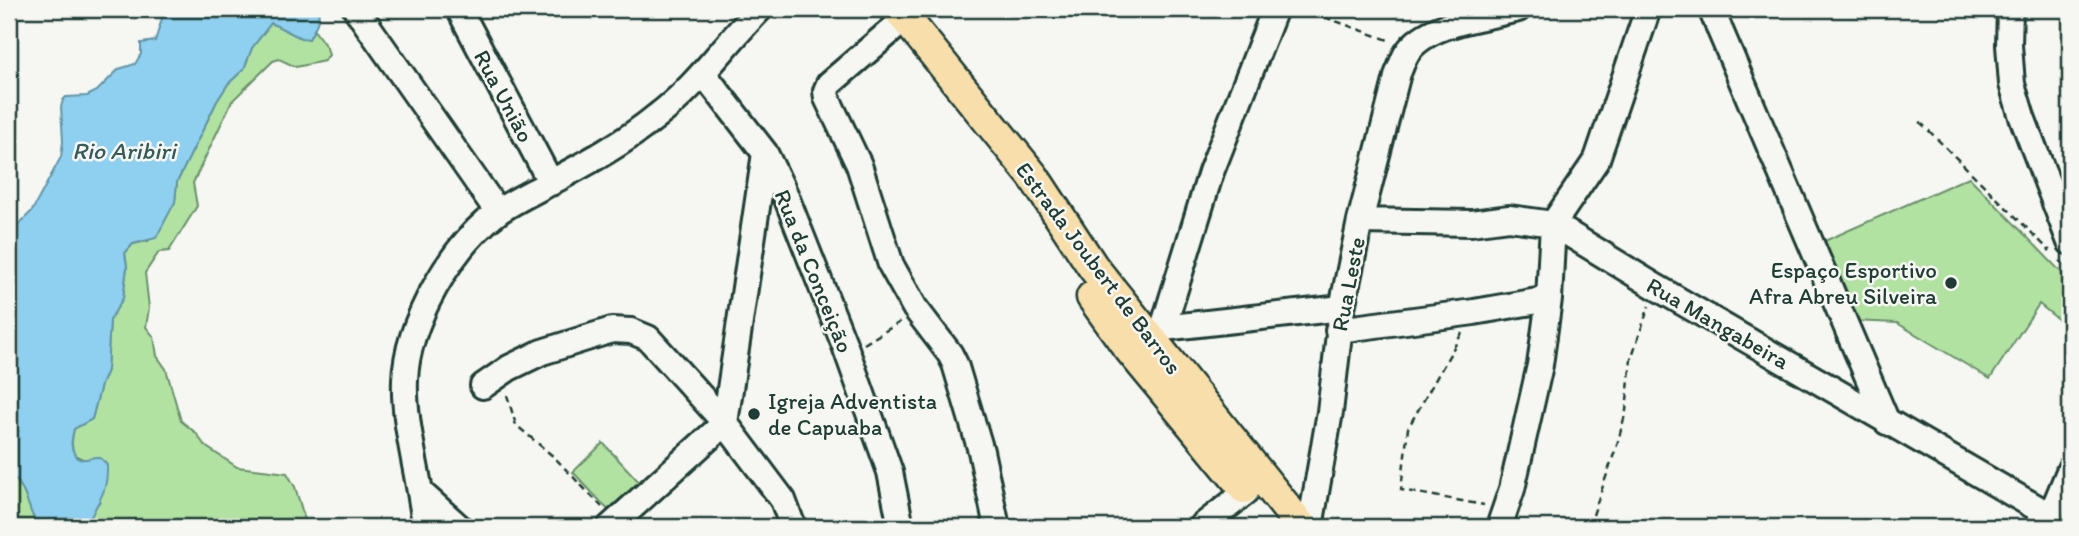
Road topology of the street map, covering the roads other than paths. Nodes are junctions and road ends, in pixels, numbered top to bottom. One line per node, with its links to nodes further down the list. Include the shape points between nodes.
1 (356, 9): 15 (street)
2 (459, 9): 14 (street, Rua União)
3 (747, 9): 11 (street)
4 (760, 9): 11 (street)
5 (1275, 9): 21 (street, via 1211,172)
6 (1518, 9): 16 (street, Rua Leste, via 1439,29 1411,48 1398,73)
7 (1648, 9): 17 (street, via 1597,159)
8 (1711, 9): 23 (street)
9 (2010, 9): 18 (street, via 2012,84)
10 (895, 14): 21 (main road, Estrada Joubert de Barros, via 1033,176 1093,267); 26 (main road, Estrada Joubert de Barros, via 1005,164 1127,346); 35 (street, via 829,85 827,98 859,165 891,265 955,364)
11 (735, 33): 12 (street)
12 (703, 73): 13 (street, Rua da Conceição); 14 (street, via 659,116 626,140)
13 (765, 153): 24 (street); 34 (street, Rua da Conceição, via 848,354 890,472)
14 (551, 183): 15 (street)
15 (498, 212): 27 (street, via 454,259 432,292 410,347 406,400)
16 (1360, 221): 17 (street, Rua Mangabeira, via 1471,223 1509,218); 20 (street, Rua Leste)
17 (1553, 224): 19 (street); 23 (street, Rua Mangabeira)
18 (2061, 252)
19 (1549, 299): 20 (street, via 1474,312); 28 (street, via 1540,365)
20 (1340, 319): 21 (street); 39 (street, Rua Leste)
21 (1158, 336): 38 (main road, Estrada Joubert de Barros)
22 (483, 386): 24 (street, via 542,352 612,330 631,331 648,338)
23 (1887, 422): 29 (street, Rua Mangabeira)
24 (725, 423): 30 (street); 33 (street, via 783,500)
25 (2070, 469): 29 (street)
26 (1246, 492): 36 (street); 37 (main road, Estrada Joubert de Barros)
27 (421, 493): 31 (street); 32 (street)
28 (1502, 518)
29 (2049, 522)
30 (613, 525)
31 (425, 527)
32 (459, 527)
33 (793, 527)
34 (901, 527)
35 (997, 527)
36 (1201, 527)
37 (1275, 527)
38 (1302, 527)
39 (1310, 527)

